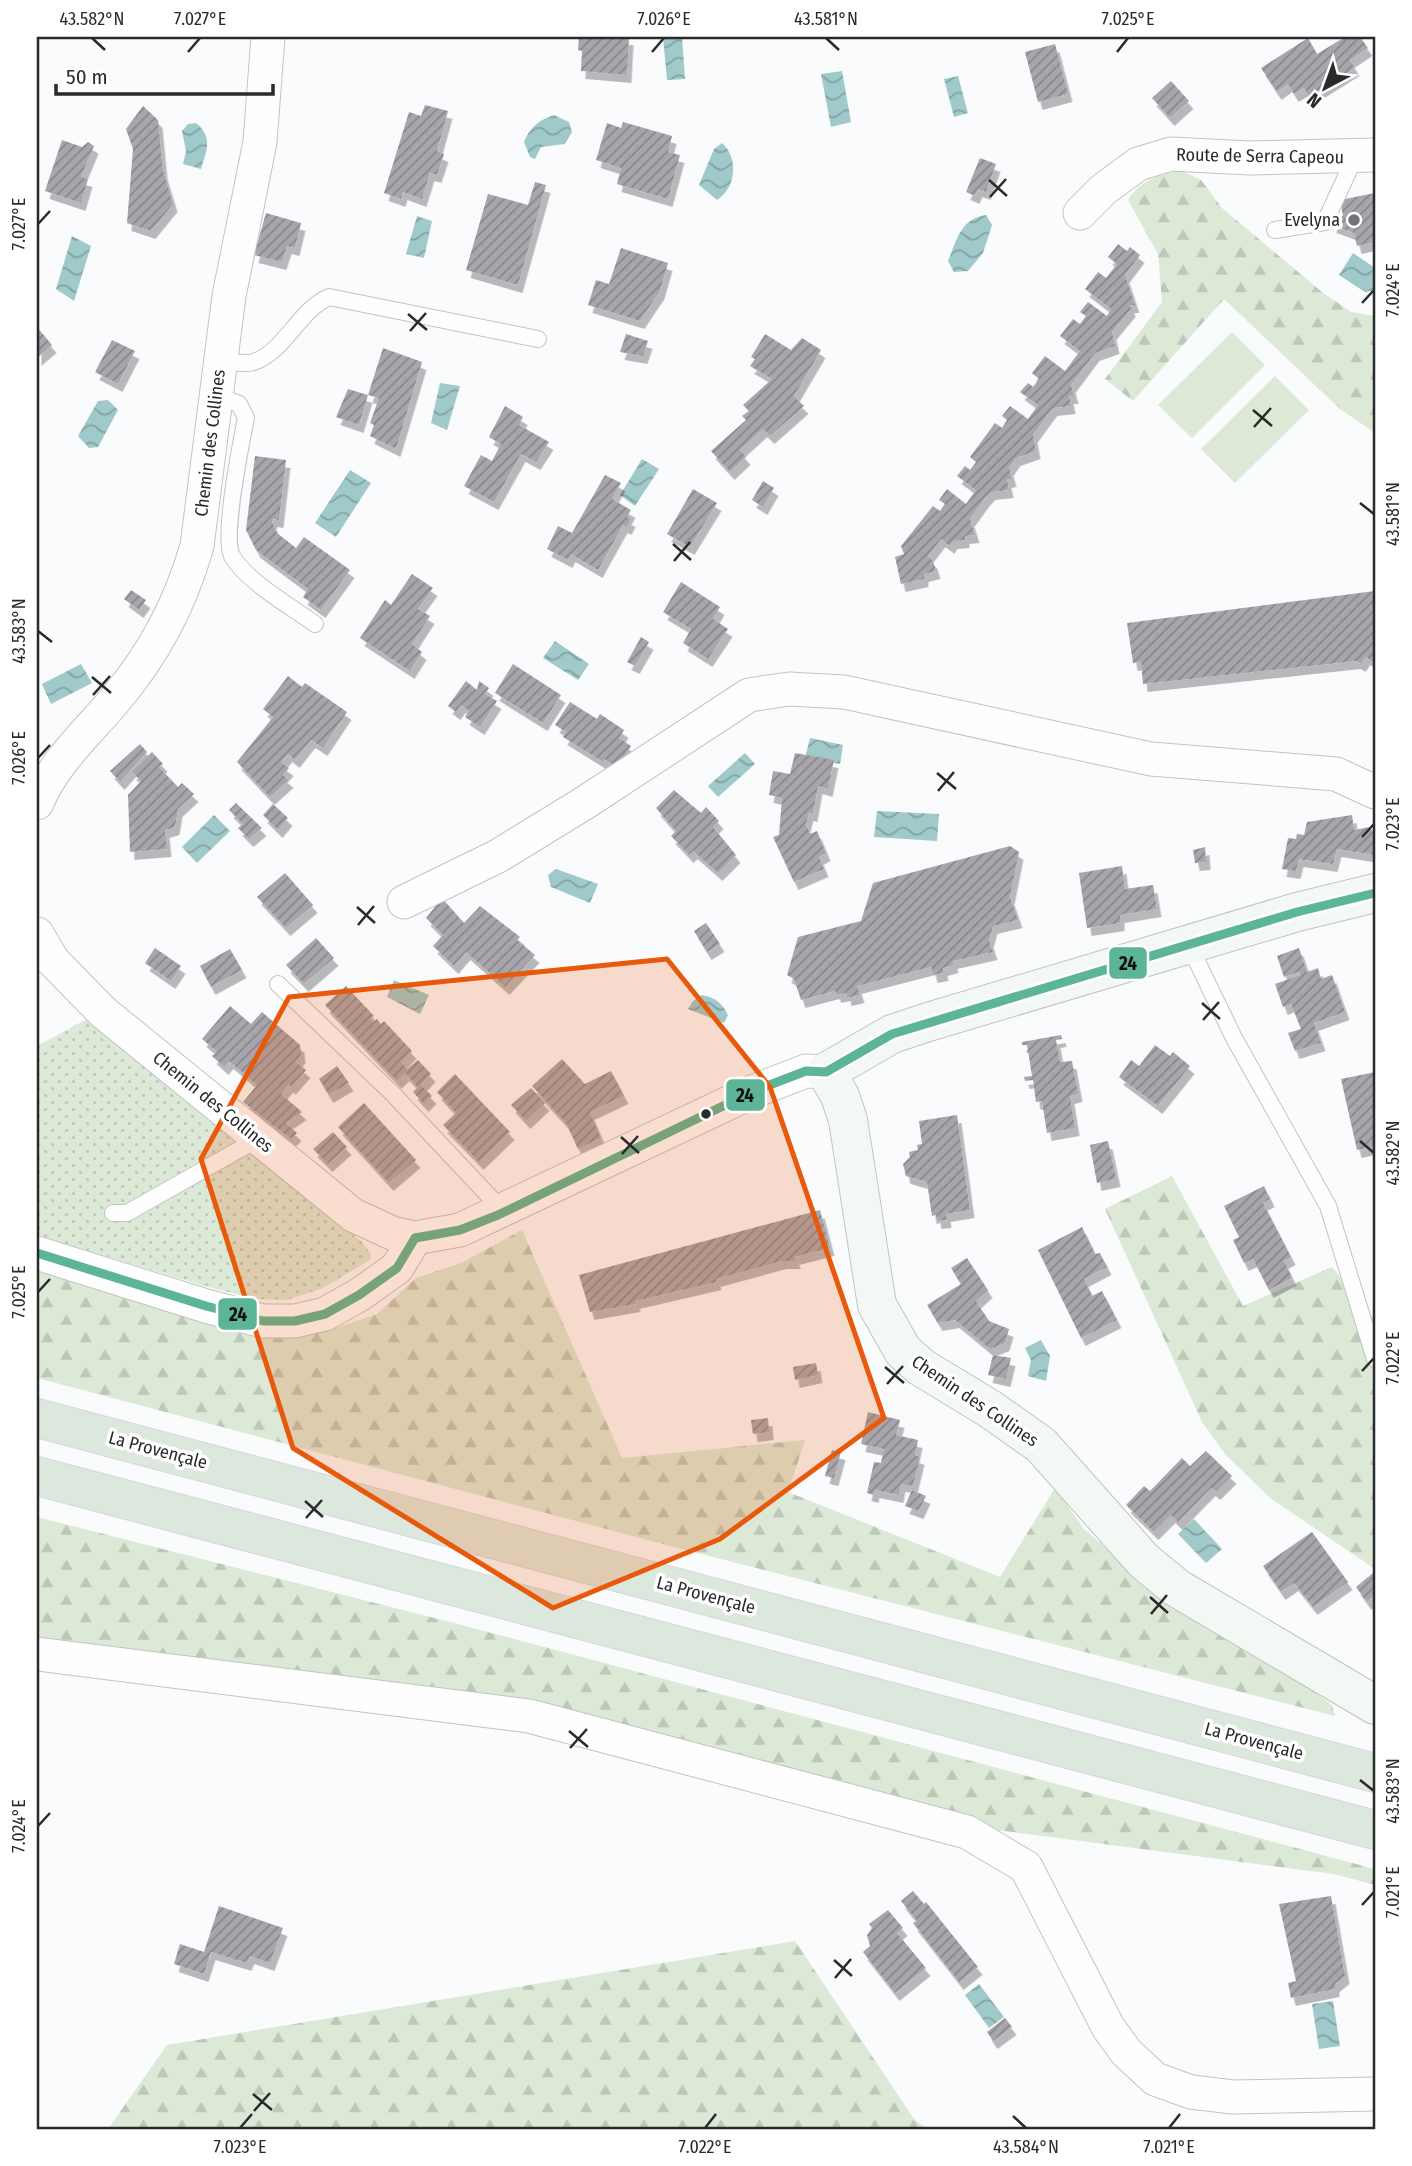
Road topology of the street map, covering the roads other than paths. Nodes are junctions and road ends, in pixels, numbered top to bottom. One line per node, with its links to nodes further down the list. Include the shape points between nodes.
1 (268, 37): 6 (street, Chemin des Collines, via 260,142)
2 (1365, 156): 3 (street, Route de Serra Capeou, via 1171,154 1138,164); 4 (lane, via 1325,222)
3 (1080, 213)
4 (1275, 230)
5 (538, 339): 6 (lane, via 329,296 315,303 276,346 253,362)
6 (220, 361): 7 (street, Chemin des Collines)
7 (218, 396): 8 (lane, via 239,404 246,418 230,531 231,555 246,572); 10 (street, Chemin des Collines, via 197,546 186,586 149,657 56,768)
8 (315, 624)
9 (1375, 792): 12 (street, via 1336,774 1151,759 844,692 789,689 749,695 498,856)
10 (37, 803)
11 (1375, 893): 14 (street)
12 (404, 902)
13 (37, 934): 17 (street, Chemin des Collines, via 53,961 103,1012)
14 (1189, 945): 16 (street, via 892,1034); 22 (lane, via 1234,1038 1328,1206)
15 (278, 984): 18 (lane, via 393,1094)
16 (826, 1072): 18 (street, via 806,1072 754,1091); 26 (street, Chemin des Collines, via 840,1096 850,1129 877,1305 903,1351 1041,1445 1144,1561 1177,1588)
17 (258, 1139): 19 (lane, via 127,1213); 20 (street, Chemin des Collines, via 353,1215)
18 (503, 1212): 20 (street, via 460,1230)
19 (113, 1213)
20 (415, 1238): 21 (street, via 397,1268 359,1295 325,1314 295,1321 263,1321 206,1306)
21 (37, 1252)
22 (1375, 1359)
23 (37, 1418): 27 (highway, La Provençale)
24 (37, 1476): 28 (highway)
25 (37, 1654): 29 (street, via 529,1716 967,1832 1026,1867 1108,2027 1155,2079 1191,2092 1233,2097)
26 (1375, 1705)
27 (1375, 1773)
28 (1375, 1830)
29 (1375, 2094)

